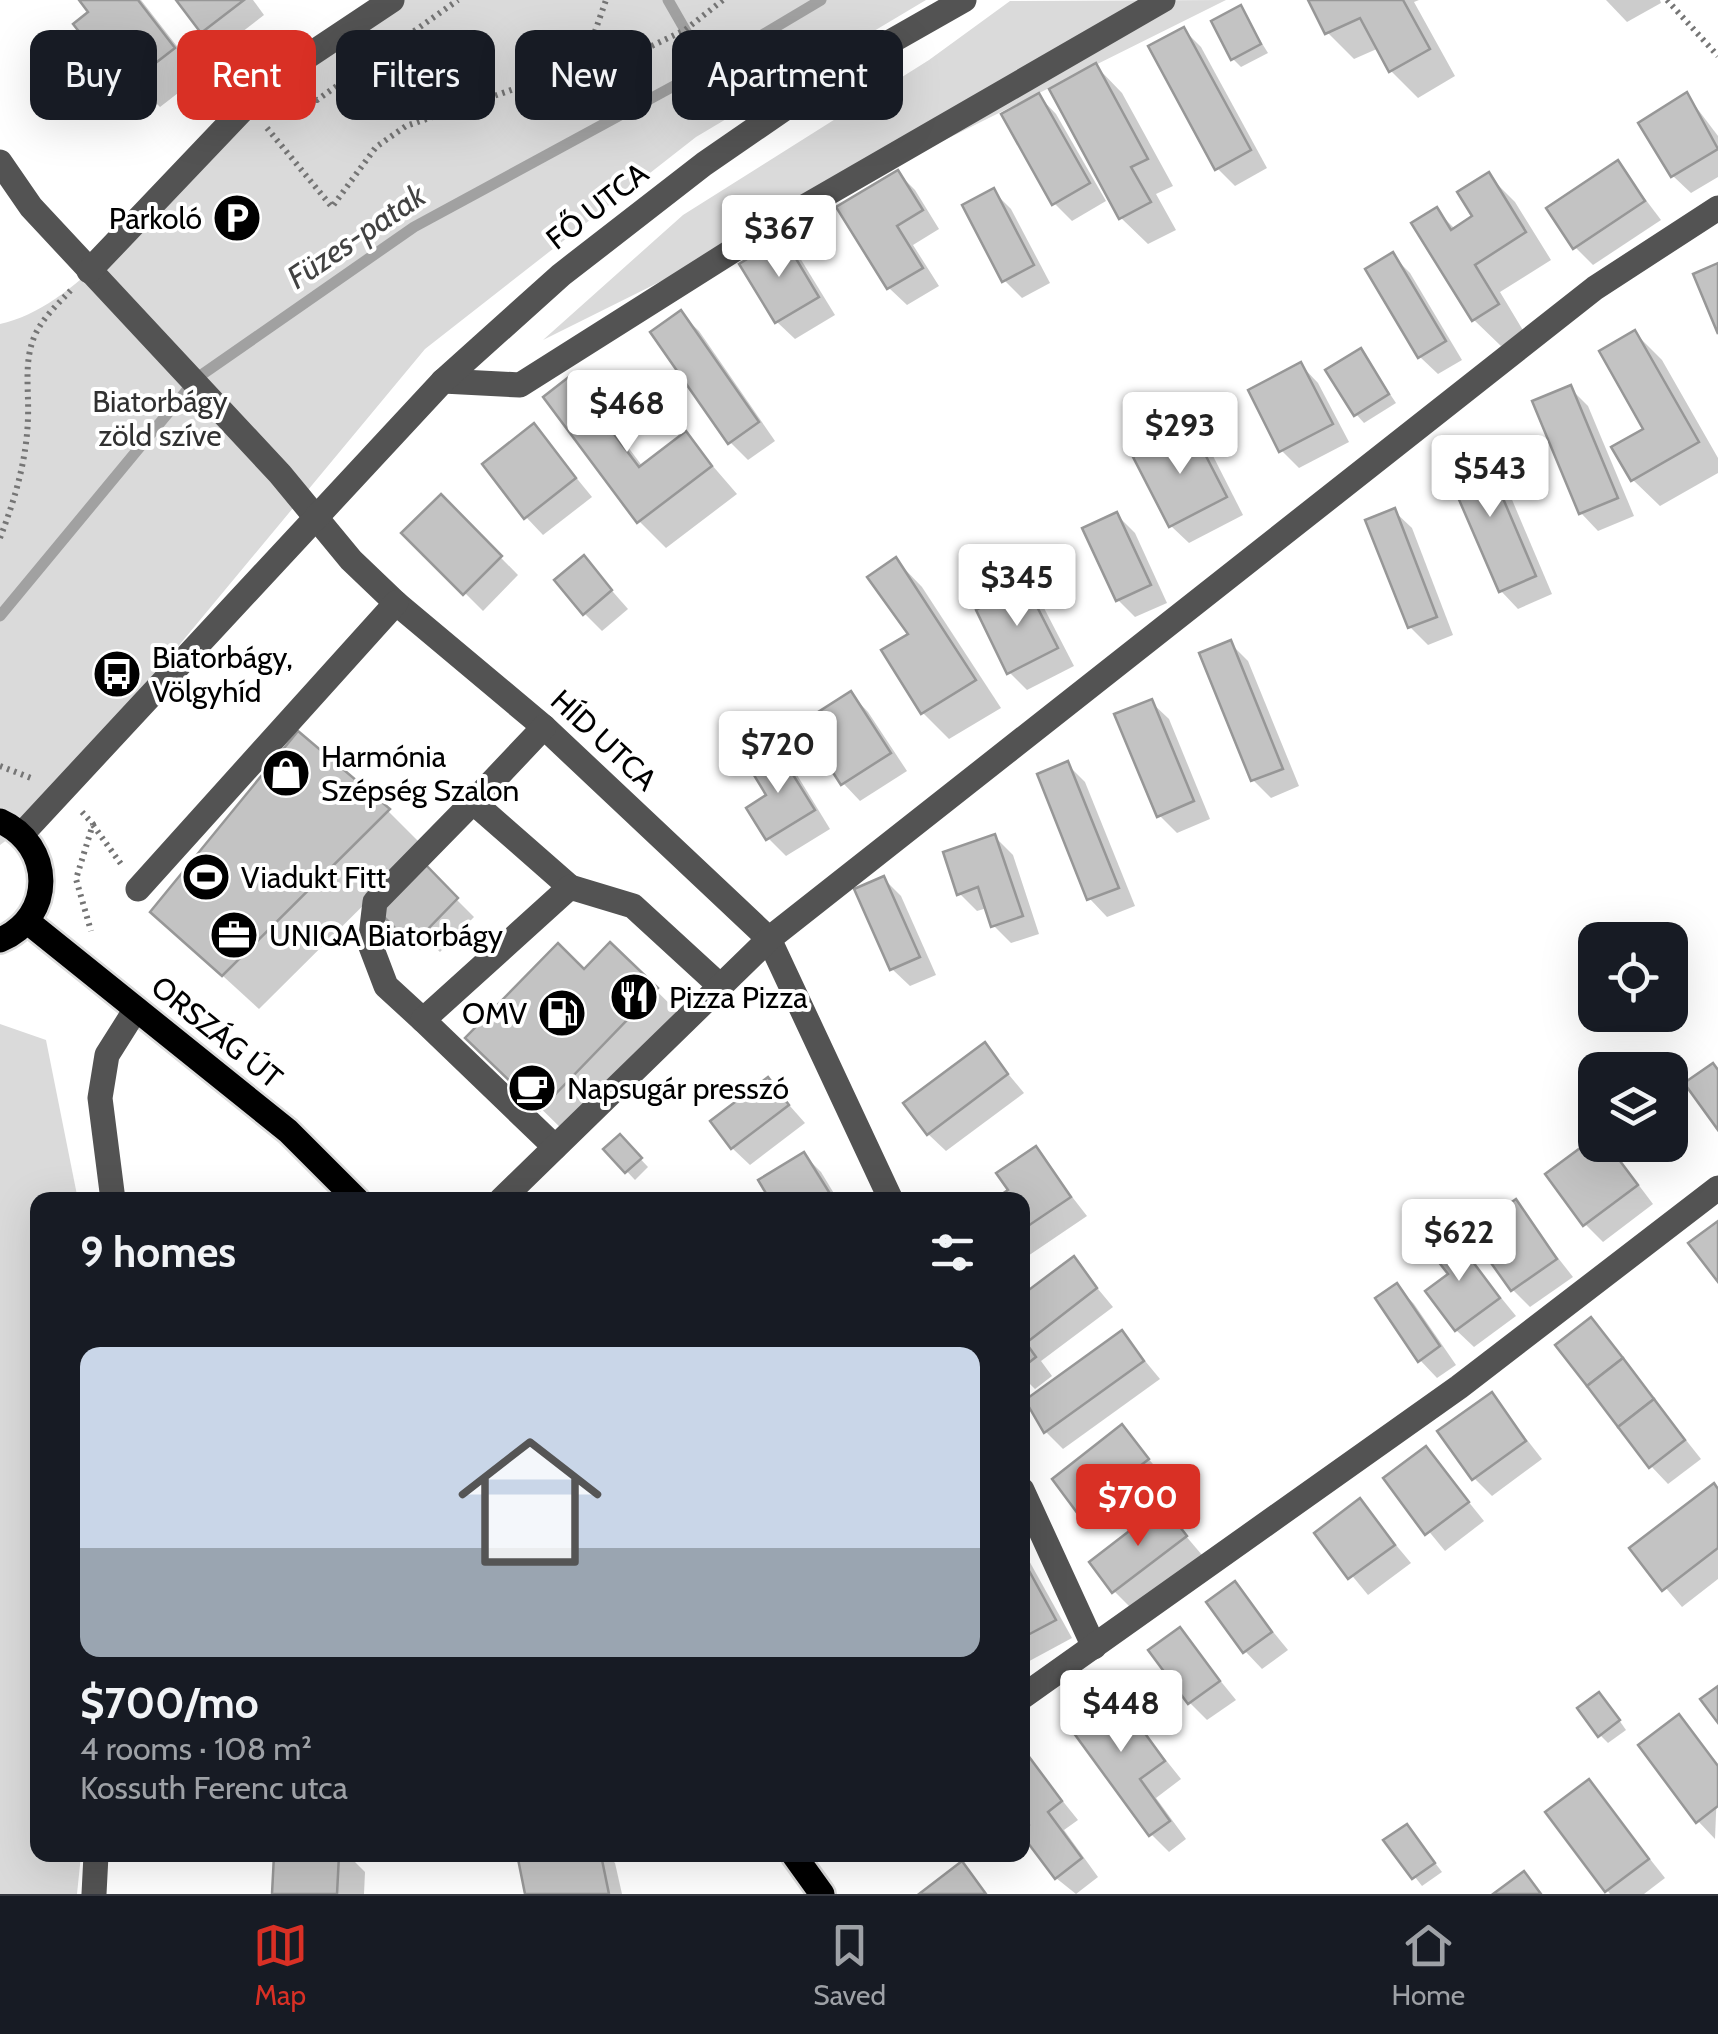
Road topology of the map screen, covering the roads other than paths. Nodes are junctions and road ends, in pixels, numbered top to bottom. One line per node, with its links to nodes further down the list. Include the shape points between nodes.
1 (392, 0): 6 (street, via 270,82)
2 (964, 0): 7 (street, FŐ UTCA, via 839,71 704,164 561,274)
3 (1162, 0): 7 (street, via 778,222 520,385)
4 (0, 162): 6 (street, via 30,208)
5 (1718, 208): 17 (street, via 1595,288)
6 (89, 271): 8 (street)
7 (443, 381): 8 (street, FŐ UTCA)
8 (314, 517): 9 (street, HÍD UTCA); 13 (street, FŐ UTCA)
9 (396, 603): 10 (street, HÍD UTCA); 15 (street)
10 (544, 727): 11 (street); 17 (street, HÍD UTCA)
11 (473, 802): 14 (street); 21 (street, via 375,902 370,944 386,986)
12 (0, 821): 13 (main road)
13 (22, 834): 16 (main road, via 36,853 43,886)
14 (570, 887): 19 (street, via 633,906); 21 (street)
15 (138, 889)
16 (28, 922): 18 (main road); 20 (main road, ORSZÁG ÚT)
17 (769, 939): 19 (street); 27 (street, HÍD UTCA)
18 (0, 940)
19 (718, 984): 22 (street)
20 (136, 1009): 24 (street, via 107,1055 100,1098); 25 (main road, ORSZÁG ÚT, via 288,1131)
21 (423, 1020): 22 (street)
22 (555, 1147): 26 (street)
23 (1718, 1188): 29 (street, via 1459,1386)
24 (111, 1192)
25 (349, 1192)
26 (509, 1192)
27 (887, 1192)
28 (1030, 1508): 29 (street)
29 (1094, 1648): 30 (street)
30 (1030, 1692)
31 (96, 1862): 33 (street)
32 (800, 1862): 34 (main road)
33 (94, 1894)
34 (822, 1894)

